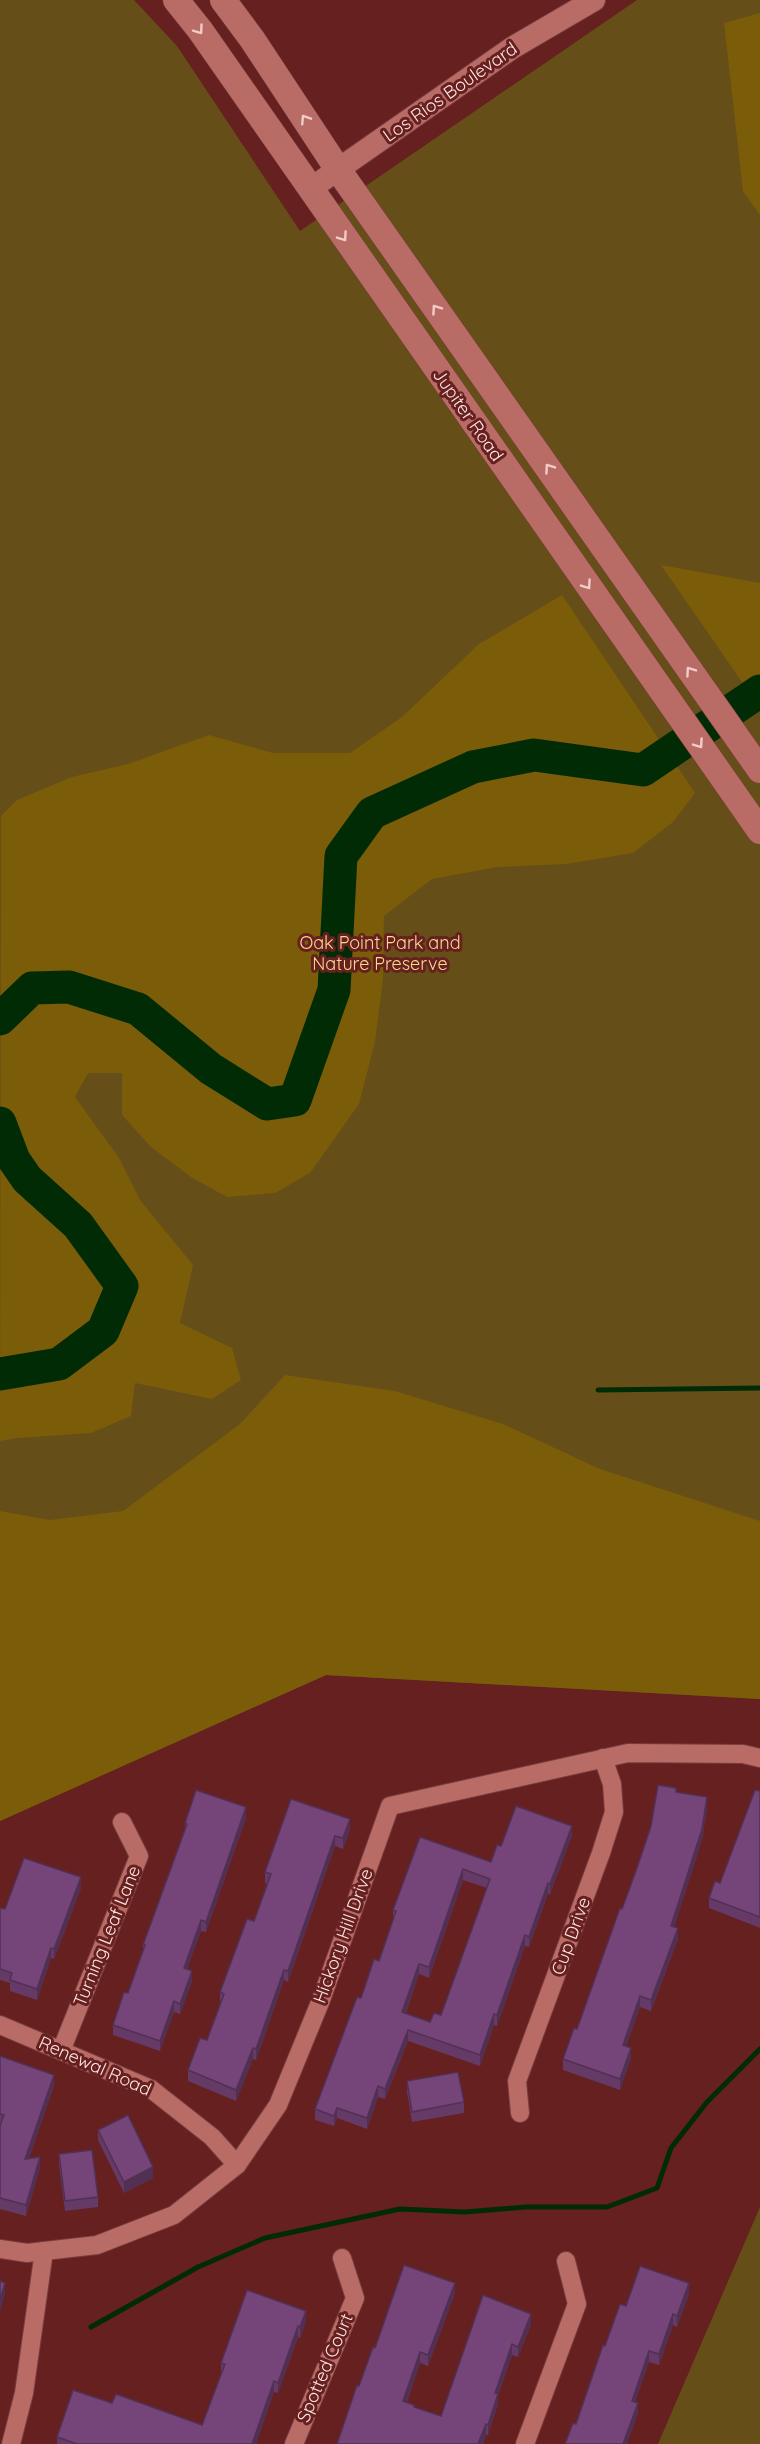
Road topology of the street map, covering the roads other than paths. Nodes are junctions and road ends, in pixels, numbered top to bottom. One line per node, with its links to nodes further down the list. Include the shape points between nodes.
1 (176, 0): 5 (main road, Jupiter Road, one-way to 5)
2 (223, 0): 4 (main road, Jupiter Road, one-way to 2)
3 (594, 0): 4 (street, Los Rios Boulevard, via 512,48)
4 (337, 168): 5 (street, Los Rios Boulevard); 6 (main road, Jupiter Road, one-way to 4)
5 (310, 189): 7 (main road, Jupiter Road, one-way to 7)
6 (760, 770)
7 (753, 822)
8 (603, 1758): 9 (street, Hickory Hill Drive, via 628,1752 743,1754); 13 (street, Cup Drive, via 612,1784 614,1812 517,2081); 14 (street, Hickory Hill Drive, via 390,1806 321,2000 278,2105)
9 (760, 1758)
10 (122, 1822): 12 (street, Turning Leaf Lane, via 139,1856)
11 (0, 2025): 12 (street, Renewal Road)
12 (61, 2051): 14 (street, Renewal Road, via 151,2089 212,2137)
13 (520, 2114)
14 (237, 2165): 16 (street, Hickory Hill Drive, via 174,2215 97,2245)
15 (0, 2248): 16 (street, Hickory Hill Drive, via 27,2253)
16 (44, 2251): 19 (street, via 24,2393)
17 (342, 2259): 20 (street, Spotted Court, via 355,2298)
18 (566, 2261): 21 (street, via 577,2304)
19 (11, 2444)
20 (294, 2444)
21 (525, 2444)

